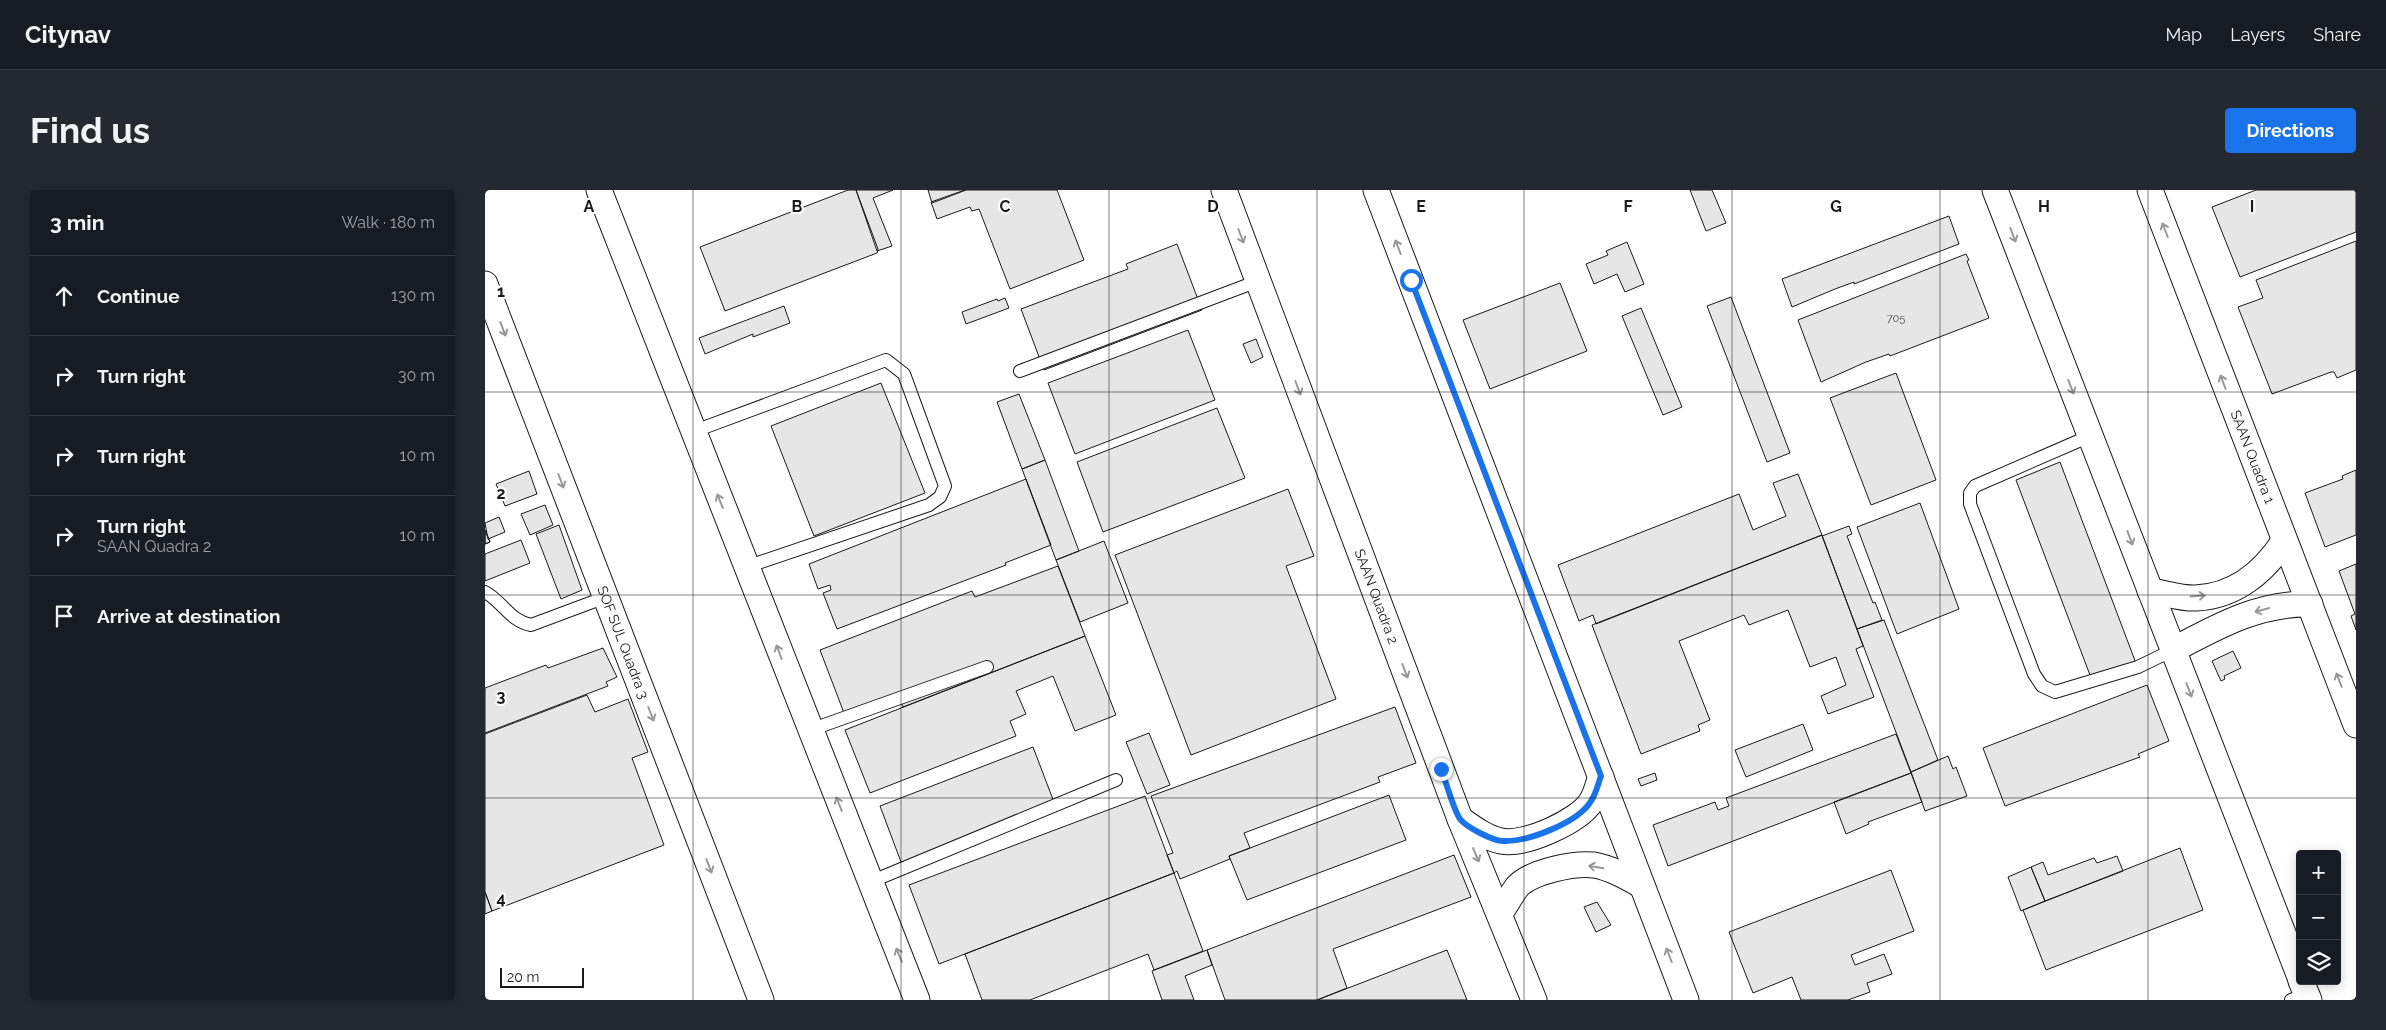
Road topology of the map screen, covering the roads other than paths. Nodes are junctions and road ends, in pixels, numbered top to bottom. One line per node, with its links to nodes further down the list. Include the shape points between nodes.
1 (599, 190): 9 (street)
2 (1224, 190): 6 (street, SAAN Quadra 2, one-way to 6)
3 (1377, 190): 21 (street, one-way to 3)
4 (1995, 190): 10 (street, one-way to 10)
5 (2149, 190): 11 (street, SAAN Quadra 1, one-way to 5)
6 (1258, 280): 8 (lane); 23 (street, SAAN Quadra 2, one-way to 23)
7 (485, 284): 15 (street, SOF SUL Quadra 3, one-way to 15)
8 (1020, 371)
9 (692, 432): 12 (street, one-way to 9); 12 (lane, via 887,360 904,374 945,486 940,497 929,505)
10 (2090, 436): 13 (street, one-way to 13); 17 (lane, via 1975,486 1970,494 1970,504 2034,674 2042,686 2055,692 2138,667)
11 (2284, 541): 13 (street, one-way to 11, via 2196,598 2226,592 2256,576); 16 (street, SAAN Quadra 1)
12 (747, 568): 20 (street, one-way to 12)
13 (2150, 590): 17 (street)
14 (485, 592): 15 (lane, via 513,618 531,625)
15 (606, 597): 28 (street, SOF SUL Quadra 3, one-way to 28)
16 (2310, 604): 17 (street, one-way to 17, via 2263,609 2229,621); 19 (street, SAAN Quadra 1, one-way to 16)
17 (2173, 650): 27 (street, one-way to 27)
18 (987, 667): 20 (lane)
19 (2356, 725)
20 (809, 730): 24 (street, one-way to 20)
21 (1601, 776): 23 (street, via 1591,802 1575,817 1524,840 1502,842 1484,835); 25 (street)
22 (1116, 780): 24 (lane)
23 (1460, 819): 26 (street, SAAN Quadra 2, one-way to 26)
24 (870, 882): 29 (street, one-way to 24)
25 (1641, 885): 26 (street, one-way to 26, via 1594,865 1554,869 1537,874 1518,886); 31 (street, one-way to 25)
26 (1500, 913): 30 (street, SAAN Quadra 2)
27 (2301, 991)
28 (761, 1000)
29 (917, 1000)
30 (1534, 1000)
31 (1686, 1000)

